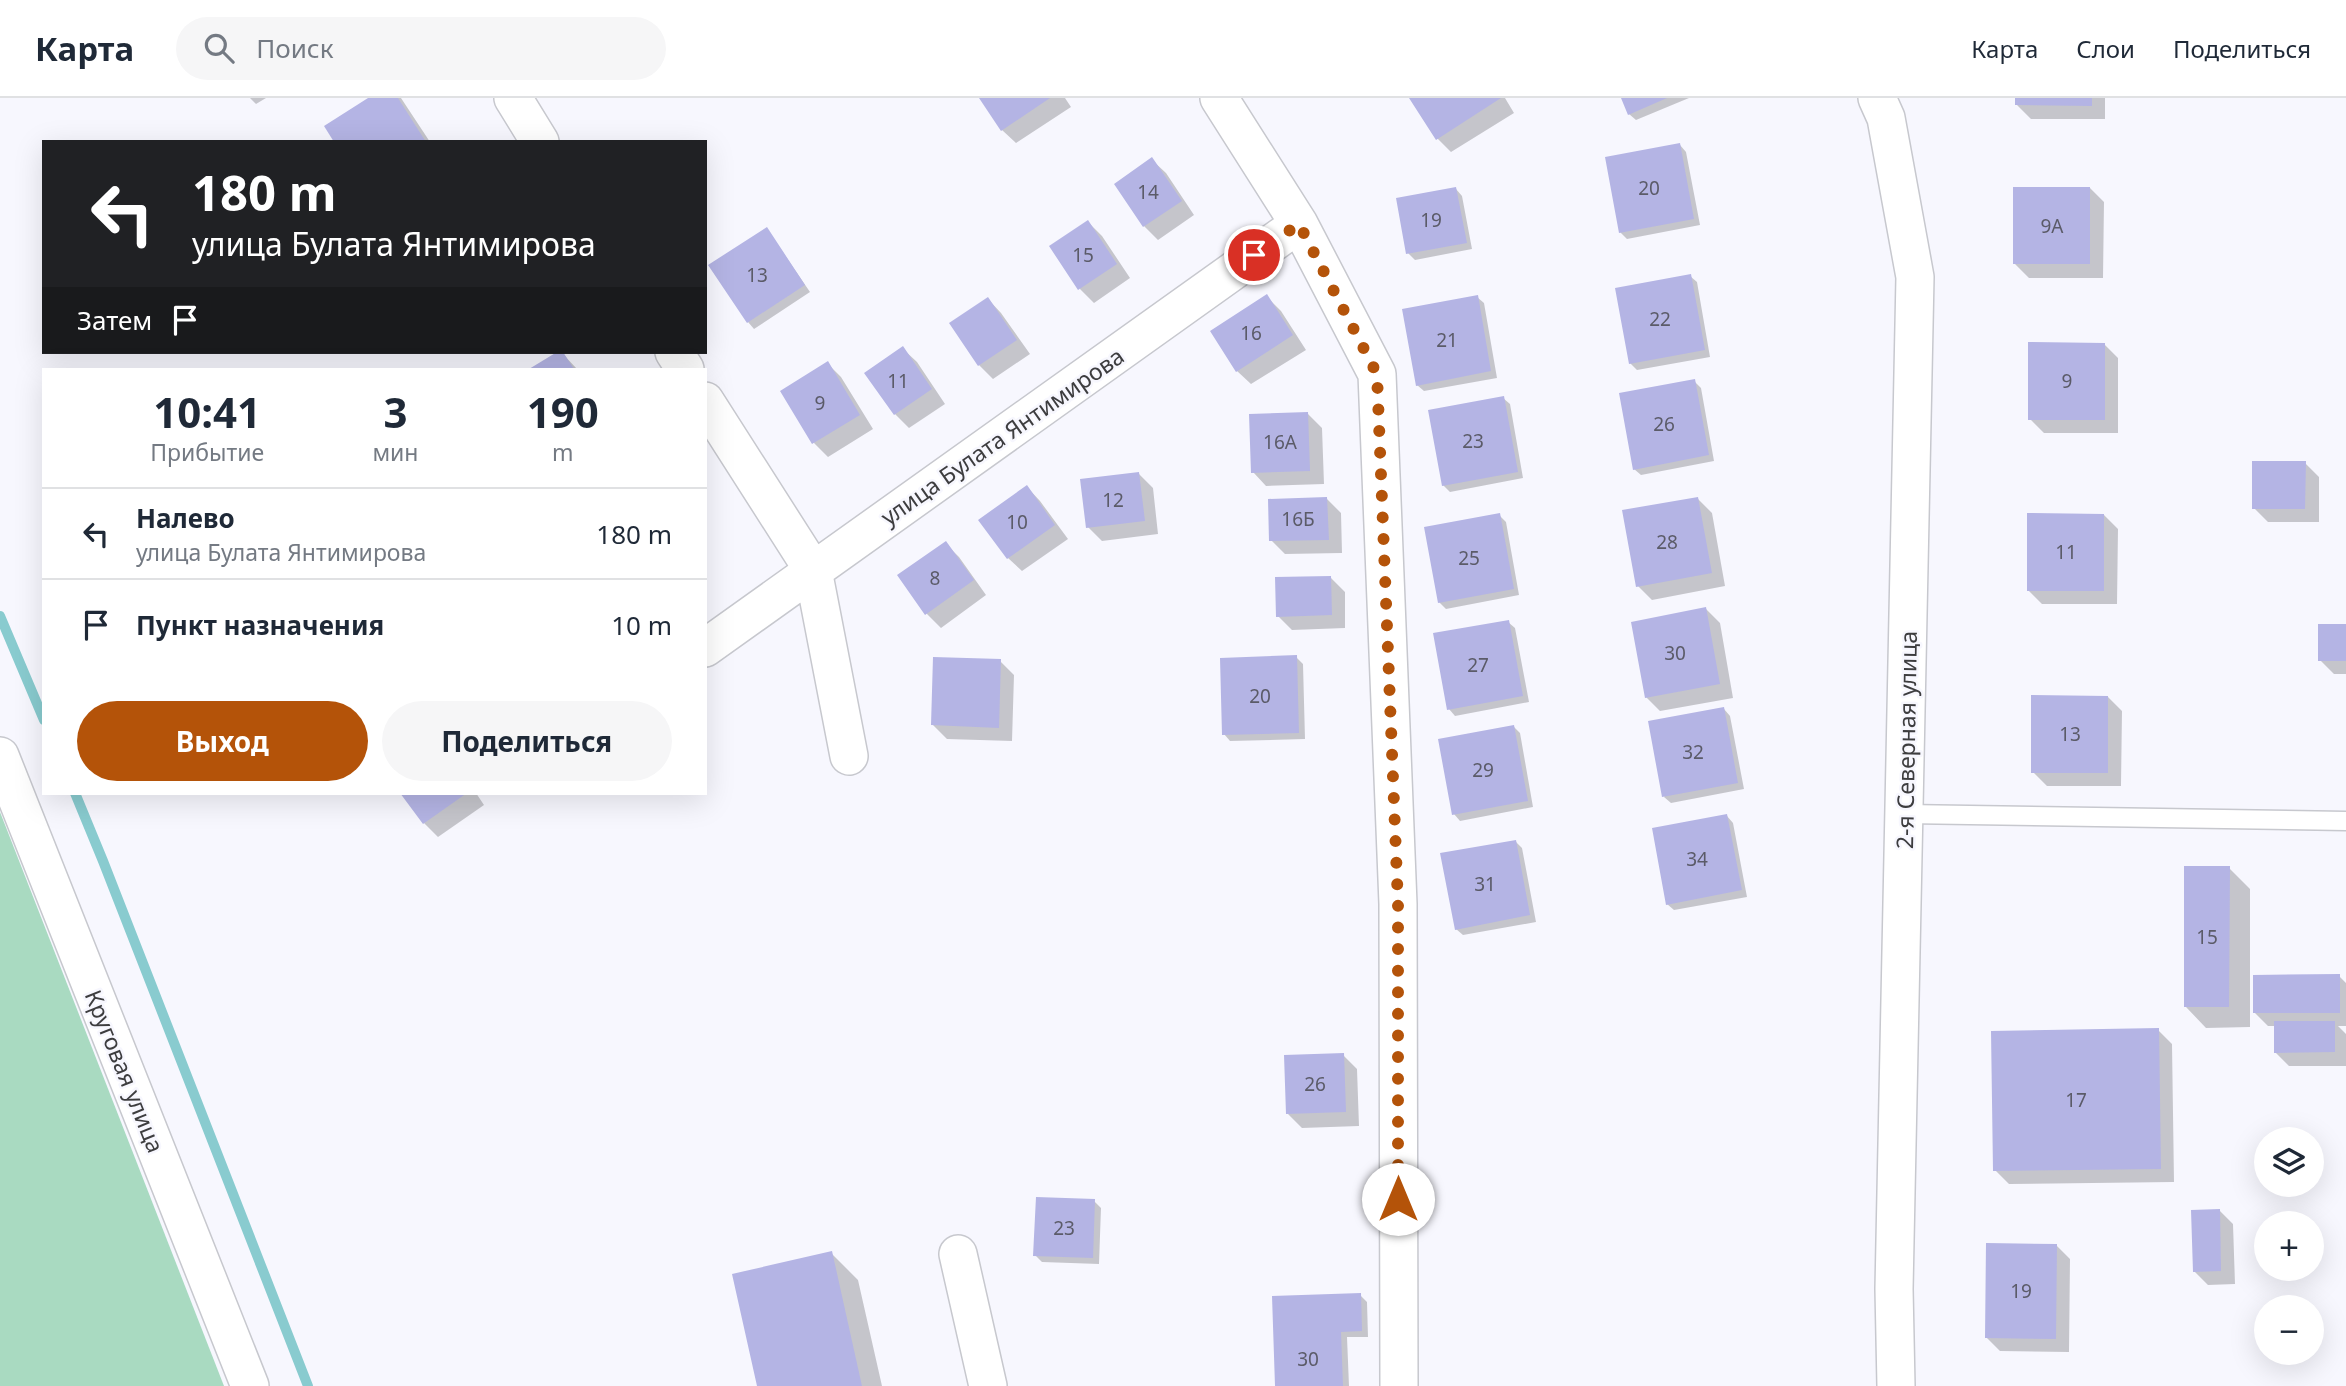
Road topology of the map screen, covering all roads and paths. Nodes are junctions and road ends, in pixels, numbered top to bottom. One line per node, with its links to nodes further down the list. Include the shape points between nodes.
1 (513, 98): 4 (street)
2 (1219, 98): 5 (street)
3 (1877, 98): 11 (street, 2-я Северная улица, via 1886,118 1915,277)
4 (539, 140)
5 (1299, 224): 7 (street, улица Булата Янтимирова); 16 (street, via 1377,374 1398,904)
6 (707, 404): 7 (street)
7 (813, 570): 8 (street, улица Булата Янтимирова); 10 (street)
8 (707, 647)
9 (0, 756): 14 (street, Круговая улица)
10 (849, 756)
11 (1905, 814): 12 (lane); 17 (street, 2-я Северная улица, via 1894,1289)
12 (2346, 821)
13 (958, 1254): 15 (street)
14 (250, 1386)
15 (988, 1386)
16 (1399, 1386)
17 (1896, 1386)

